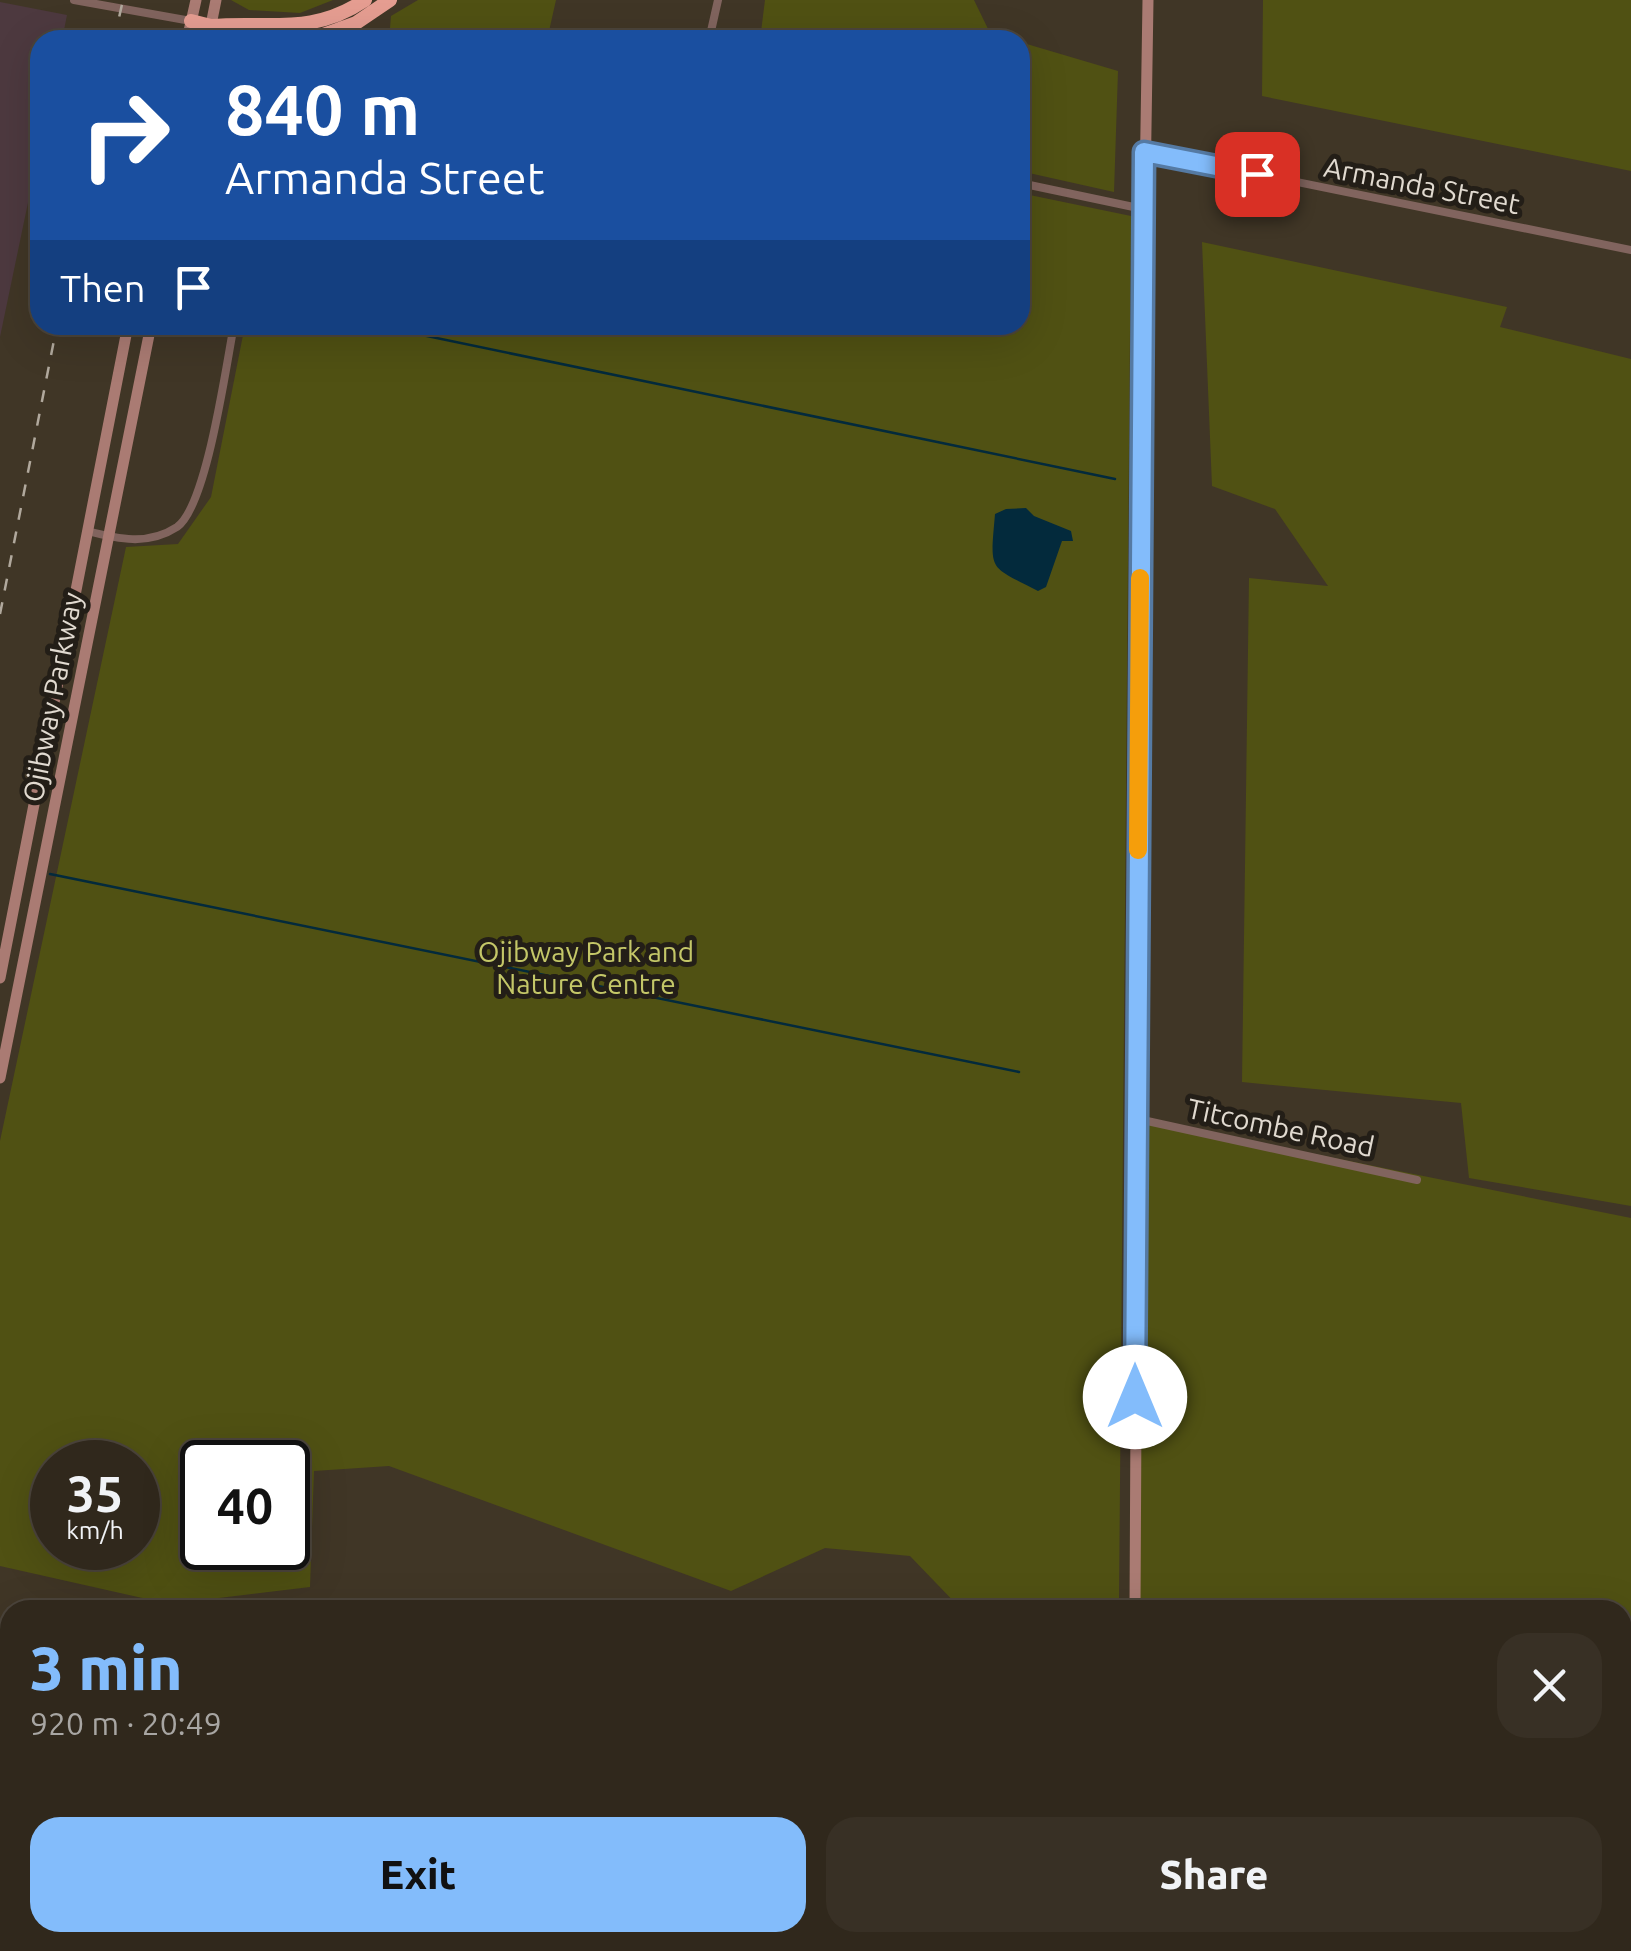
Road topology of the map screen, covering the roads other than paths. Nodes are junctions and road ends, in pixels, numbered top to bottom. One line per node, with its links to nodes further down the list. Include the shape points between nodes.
1 (74, 0): 8 (street)
2 (196, 0): 8 (street)
3 (216, 0): 11 (street)
4 (365, 0): 12 (highway, via 309,24)
5 (390, 0): 13 (highway)
6 (718, 0): 14 (street)
7 (1148, 0): 15 (street)
8 (192, 21): 9 (street); 10 (highway)
9 (190, 30)
10 (205, 30)
11 (210, 30)
12 (242, 30)
13 (336, 30)
14 (711, 30)
15 (1144, 152): 17 (street); 18 (street, Armanda Street)
16 (1030, 186): 17 (street)
17 (1143, 209): 26 (street)
18 (1631, 250)
19 (126, 335): 22 (street, Ojibway Parkway)
20 (149, 335): 23 (street, Ojibway Parkway)
21 (232, 335): 23 (street, via 194,506 161,536)
22 (86, 531): 23 (street); 24 (street, Ojibway Parkway)
23 (109, 536): 25 (street, Ojibway Parkway)
24 (0, 978)
25 (0, 1078)
26 (1136, 1118): 27 (street, Titcombe Road); 28 (street)
27 (1416, 1180)
28 (1135, 1600)

